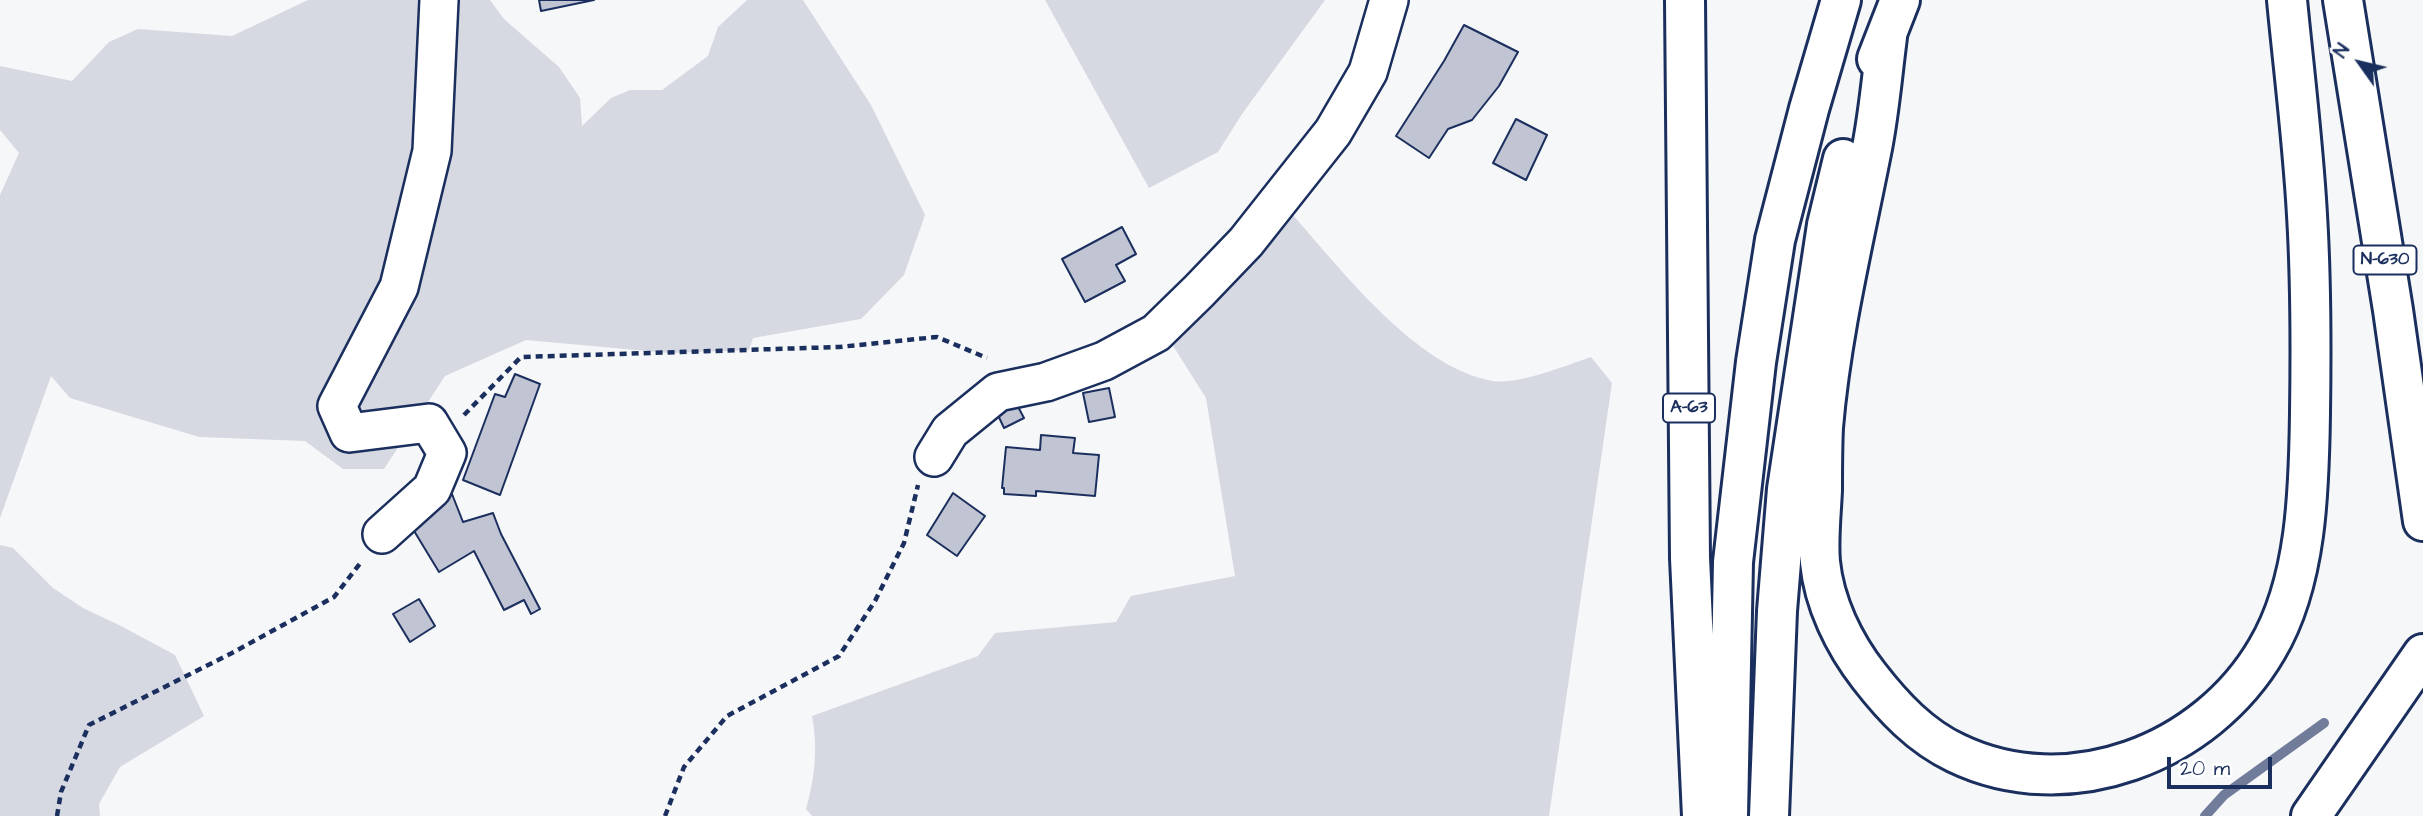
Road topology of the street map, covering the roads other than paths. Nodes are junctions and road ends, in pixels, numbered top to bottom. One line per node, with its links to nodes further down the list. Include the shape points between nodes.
1 (439, 0): 11 (street, via 432,151 399,288 337,406 349,433 429,424 447,453 432,489)
2 (1389, 0): 9 (street, via 1368,72 1333,132 1246,242 1156,333 1104,361 998,393 950,431)
3 (1685, 0): 13 (highway, A-63, via 1690,558)
4 (1841, 0): 14 (highway, via 1775,240 1756,362 1732,562)
5 (1900, 0): 8 (highway)
6 (2287, 0): 8 (highway, via 2307,214 2312,342 2309,465 2301,547 2290,592 2268,648 2238,690 2174,743 2097,771 2049,775 2006,770 1957,754 1920,732 1851,653 1831,608 1820,563 1823,429)
7 (2343, 0): 10 (highway, N-630)
8 (1887, 37): 15 (highway, via 1851,124 1827,225 1808,343 1784,516)
9 (934, 457)
10 (2423, 521)
11 (382, 534)
12 (2423, 654): 16 (highway)
13 (1702, 816)
14 (1728, 816)
15 (1769, 816)
16 (2311, 816)

